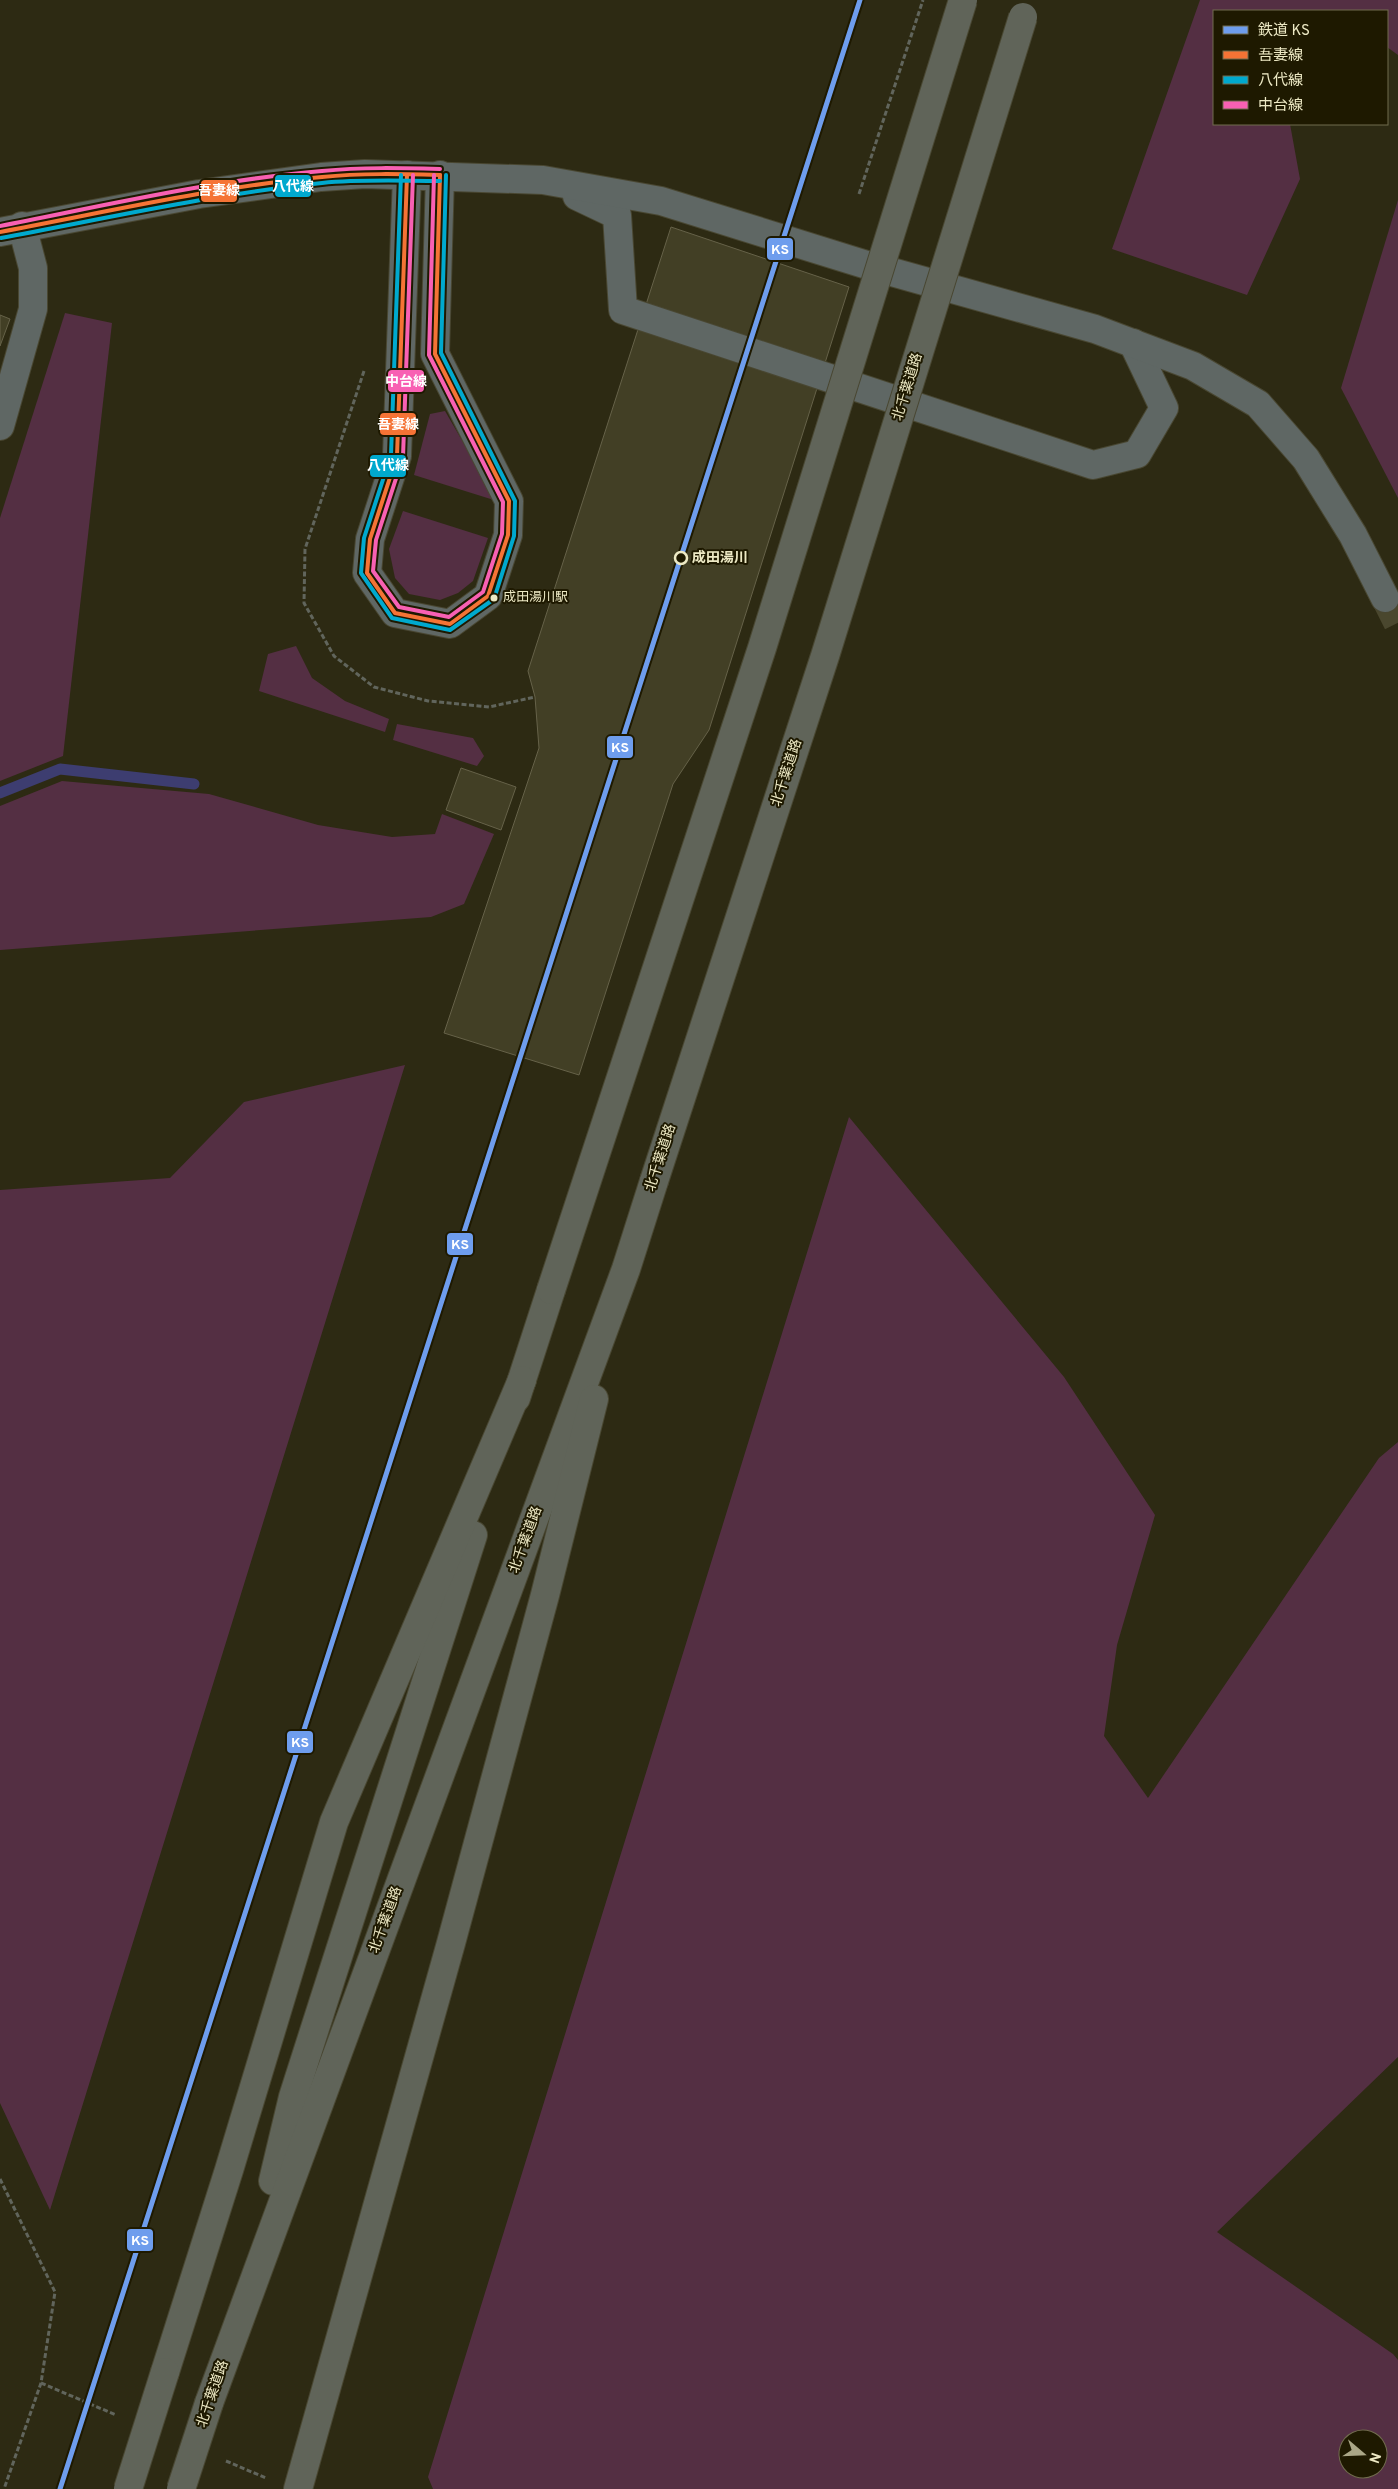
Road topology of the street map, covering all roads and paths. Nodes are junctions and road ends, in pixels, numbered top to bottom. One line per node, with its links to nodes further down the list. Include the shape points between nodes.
1 (923, 0): 7 (path)
2 (963, 0): 13 (highway, 北千葉道路, bridge, via 762,648)
3 (1026, 9): 12 (highway, 北千葉道路, bridge, via 825,656)
4 (407, 175): 5 (street); 5 (street, via 397,456 370,539 367,573 395,613 450,624 488,596 508,535 509,501 435,354); 8 (street, via 321,177 199,194)
5 (440, 175): 6 (street)
6 (543, 180): 9 (street, via 661,201); 9 (street, via 617,215 624,310 1093,464 1137,454 1164,408)
7 (859, 194)
8 (11, 229): 10 (street, via 33,268 33,309)
9 (1133, 343): 11 (street, via 1193,366 1258,404 1306,459 1353,535)
10 (0, 426)
11 (1385, 598)
12 (626, 1269): 15 (highway, 北千葉道路); 19 (highway, via 543,1604 452,1943)
13 (522, 1380): 15 (highway, 北千葉道路, via 293,2097); 17 (highway, bridge, via 334,1822)
14 (0, 2179): 16 (path, via 55,2292 41,2384)
15 (245, 2300): 18 (highway, 北千葉道路, bridge)
16 (4, 2489)
17 (128, 2489)
18 (181, 2489)
19 (298, 2489)

